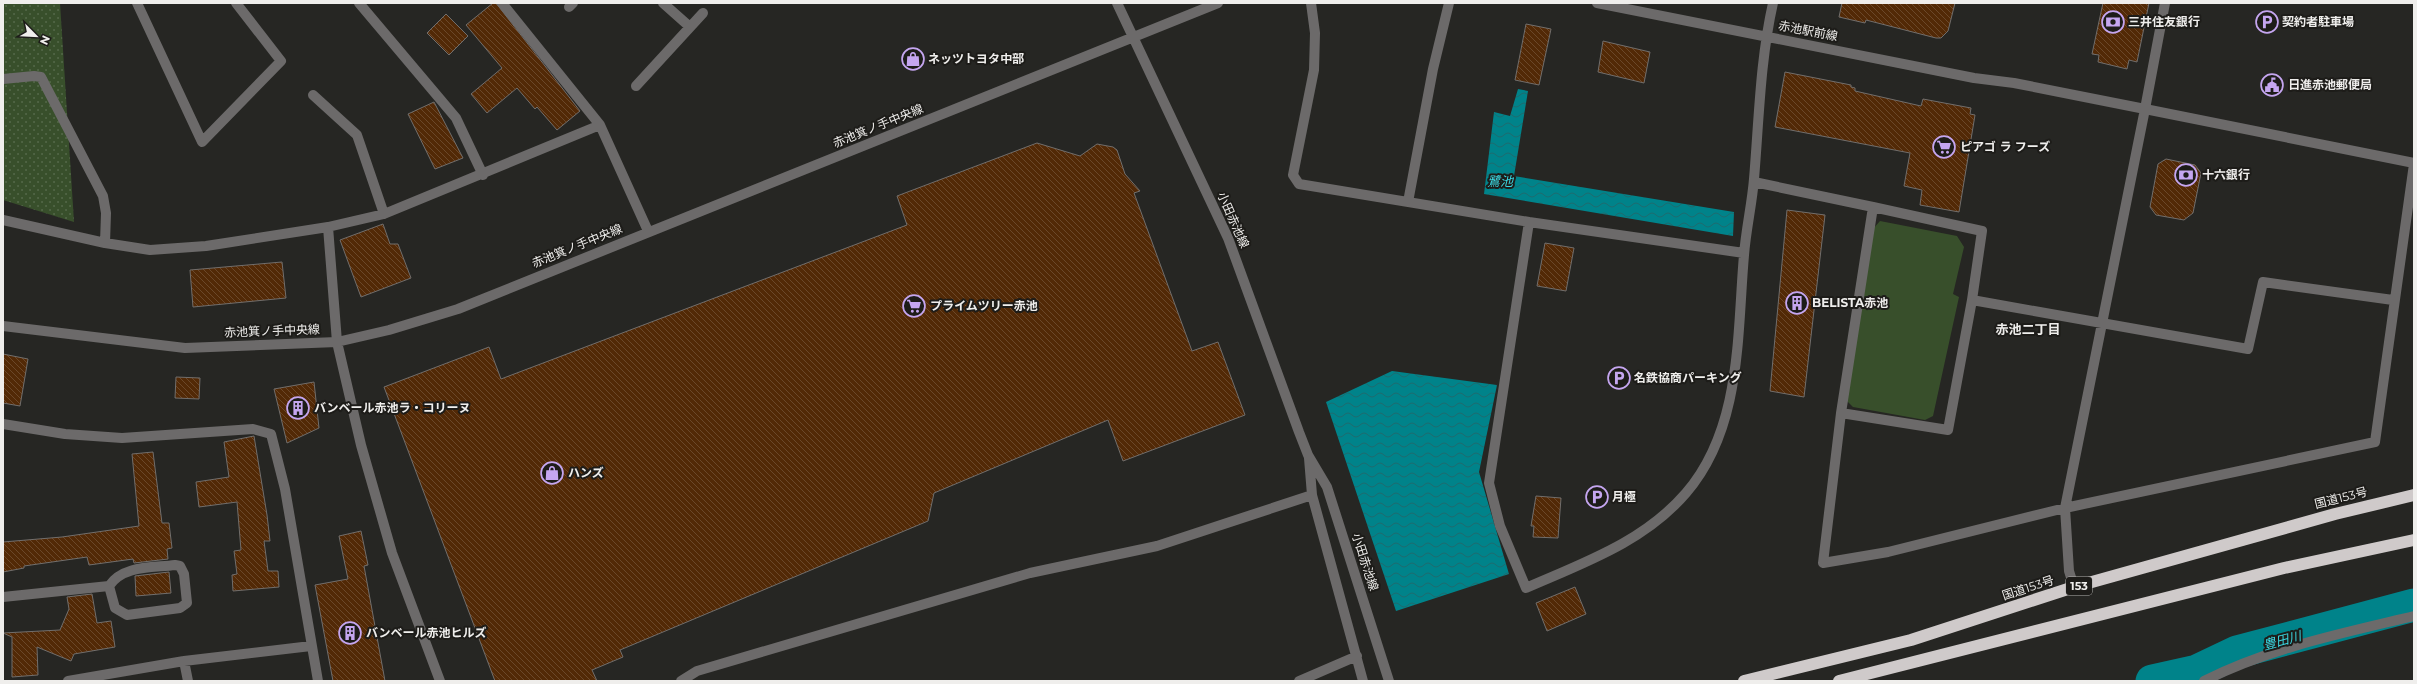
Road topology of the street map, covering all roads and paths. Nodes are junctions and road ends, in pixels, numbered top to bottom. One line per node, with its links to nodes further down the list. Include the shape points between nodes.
1 (137, 3): 2 (street, via 202,142 281,61)
2 (236, 3)
3 (359, 3): 23 (street, via 456,118)
4 (502, 3): 21 (street)
5 (663, 3): 14 (street)
6 (1117, 3): 15 (street, 小田赤池線)
7 (1218, 3): 15 (street)
8 (1311, 3): 25 (street, via 1315,33 1314,70 1293,175 1298,184)
9 (1449, 3): 25 (street, via 1433,69)
10 (1597, 3): 16 (street, 赤池駅前線)
11 (1773, 3): 16 (street)
12 (2165, 3): 20 (street)
13 (703, 13): 14 (street)
14 (690, 27): 18 (street)
15 (1134, 36): 31 (street, 赤池箕ノ手中央線); 41 (street, 小田赤池線, via 1228,238)
16 (1766, 36): 20 (street, 赤池駅前線); 24 (street)
17 (3, 80): 32 (street, via 41,77 103,196 106,213)
18 (636, 86)
19 (314, 95): 27 (street, via 357,135)
20 (2145, 109): 22 (street, 赤池駅前線); 36 (street)
21 (600, 125): 23 (street); 31 (street)
22 (2414, 163): 35 (street)
23 (482, 175): 27 (street)
24 (1754, 182): 26 (street); 33 (street)
25 (1408, 202): 29 (street)
26 (1873, 207): 34 (street, via 1982,231); 39 (street)
27 (384, 214): 30 (street)
28 (3, 220): 32 (street)
29 (1529, 222): 33 (street); 33 (street, via 1489,483 1500,526 1526,588 1613,550 1644,530 1685,494 1701,473 1722,426 1735,375)
30 (328, 227): 32 (street, via 206,246 150,250); 38 (street)
31 (648, 231): 38 (street, 赤池箕ノ手中央線, via 458,309 389,330)
32 (105, 243)
33 (1744, 254)
34 (1972, 300): 36 (street); 39 (street, via 1948,430)
35 (2393, 300): 36 (street, via 2263,282 2248,349); 44 (street, via 2374,442)
36 (2102, 322): 44 (street)
37 (3, 326): 38 (street, 赤池箕ノ手中央線, via 185,348)
38 (337, 342): 56 (street, via 361,445 392,553)
39 (1841, 413): 44 (street, via 1823,563 1888,552)
40 (3, 424): 50 (street, via 64,434 122,438 253,429 271,434 285,489)
41 (1308, 455): 42 (street, 小田赤池線); 60 (street, 小田赤池線, via 1327,487)
42 (1312, 495): 51 (street, 小田赤池線); 57 (street, via 1157,546 1030,573 697,671)
43 (2414, 495): 47 (highway, 国道153号 / 153, via 2335,514)
44 (2065, 508): 47 (street, via 2069,571)
45 (2414, 540): 62 (highway, via 2284,568)
46 (109, 586): 46 (street, via 115,577 124,571 180,566 184,574 187,603 180,608 127,615 114,608); 48 (street)
47 (2074, 587): 61 (highway, 国道153号 / 153, via 1912,640)
48 (3, 596)
49 (2414, 616): 63 (street, via 2238,664)
50 (311, 646): 52 (street); 55 (street)
51 (1357, 656): 58 (street); 59 (street, 小田赤池線)
52 (184, 661): 53 (street); 54 (street)
53 (68, 681)
54 (188, 681)
55 (318, 681)
56 (440, 681)
57 (681, 681)
58 (1299, 681)
59 (1363, 681)
60 (1389, 681)
61 (1744, 681)
62 (1839, 681)
63 (2204, 681)

